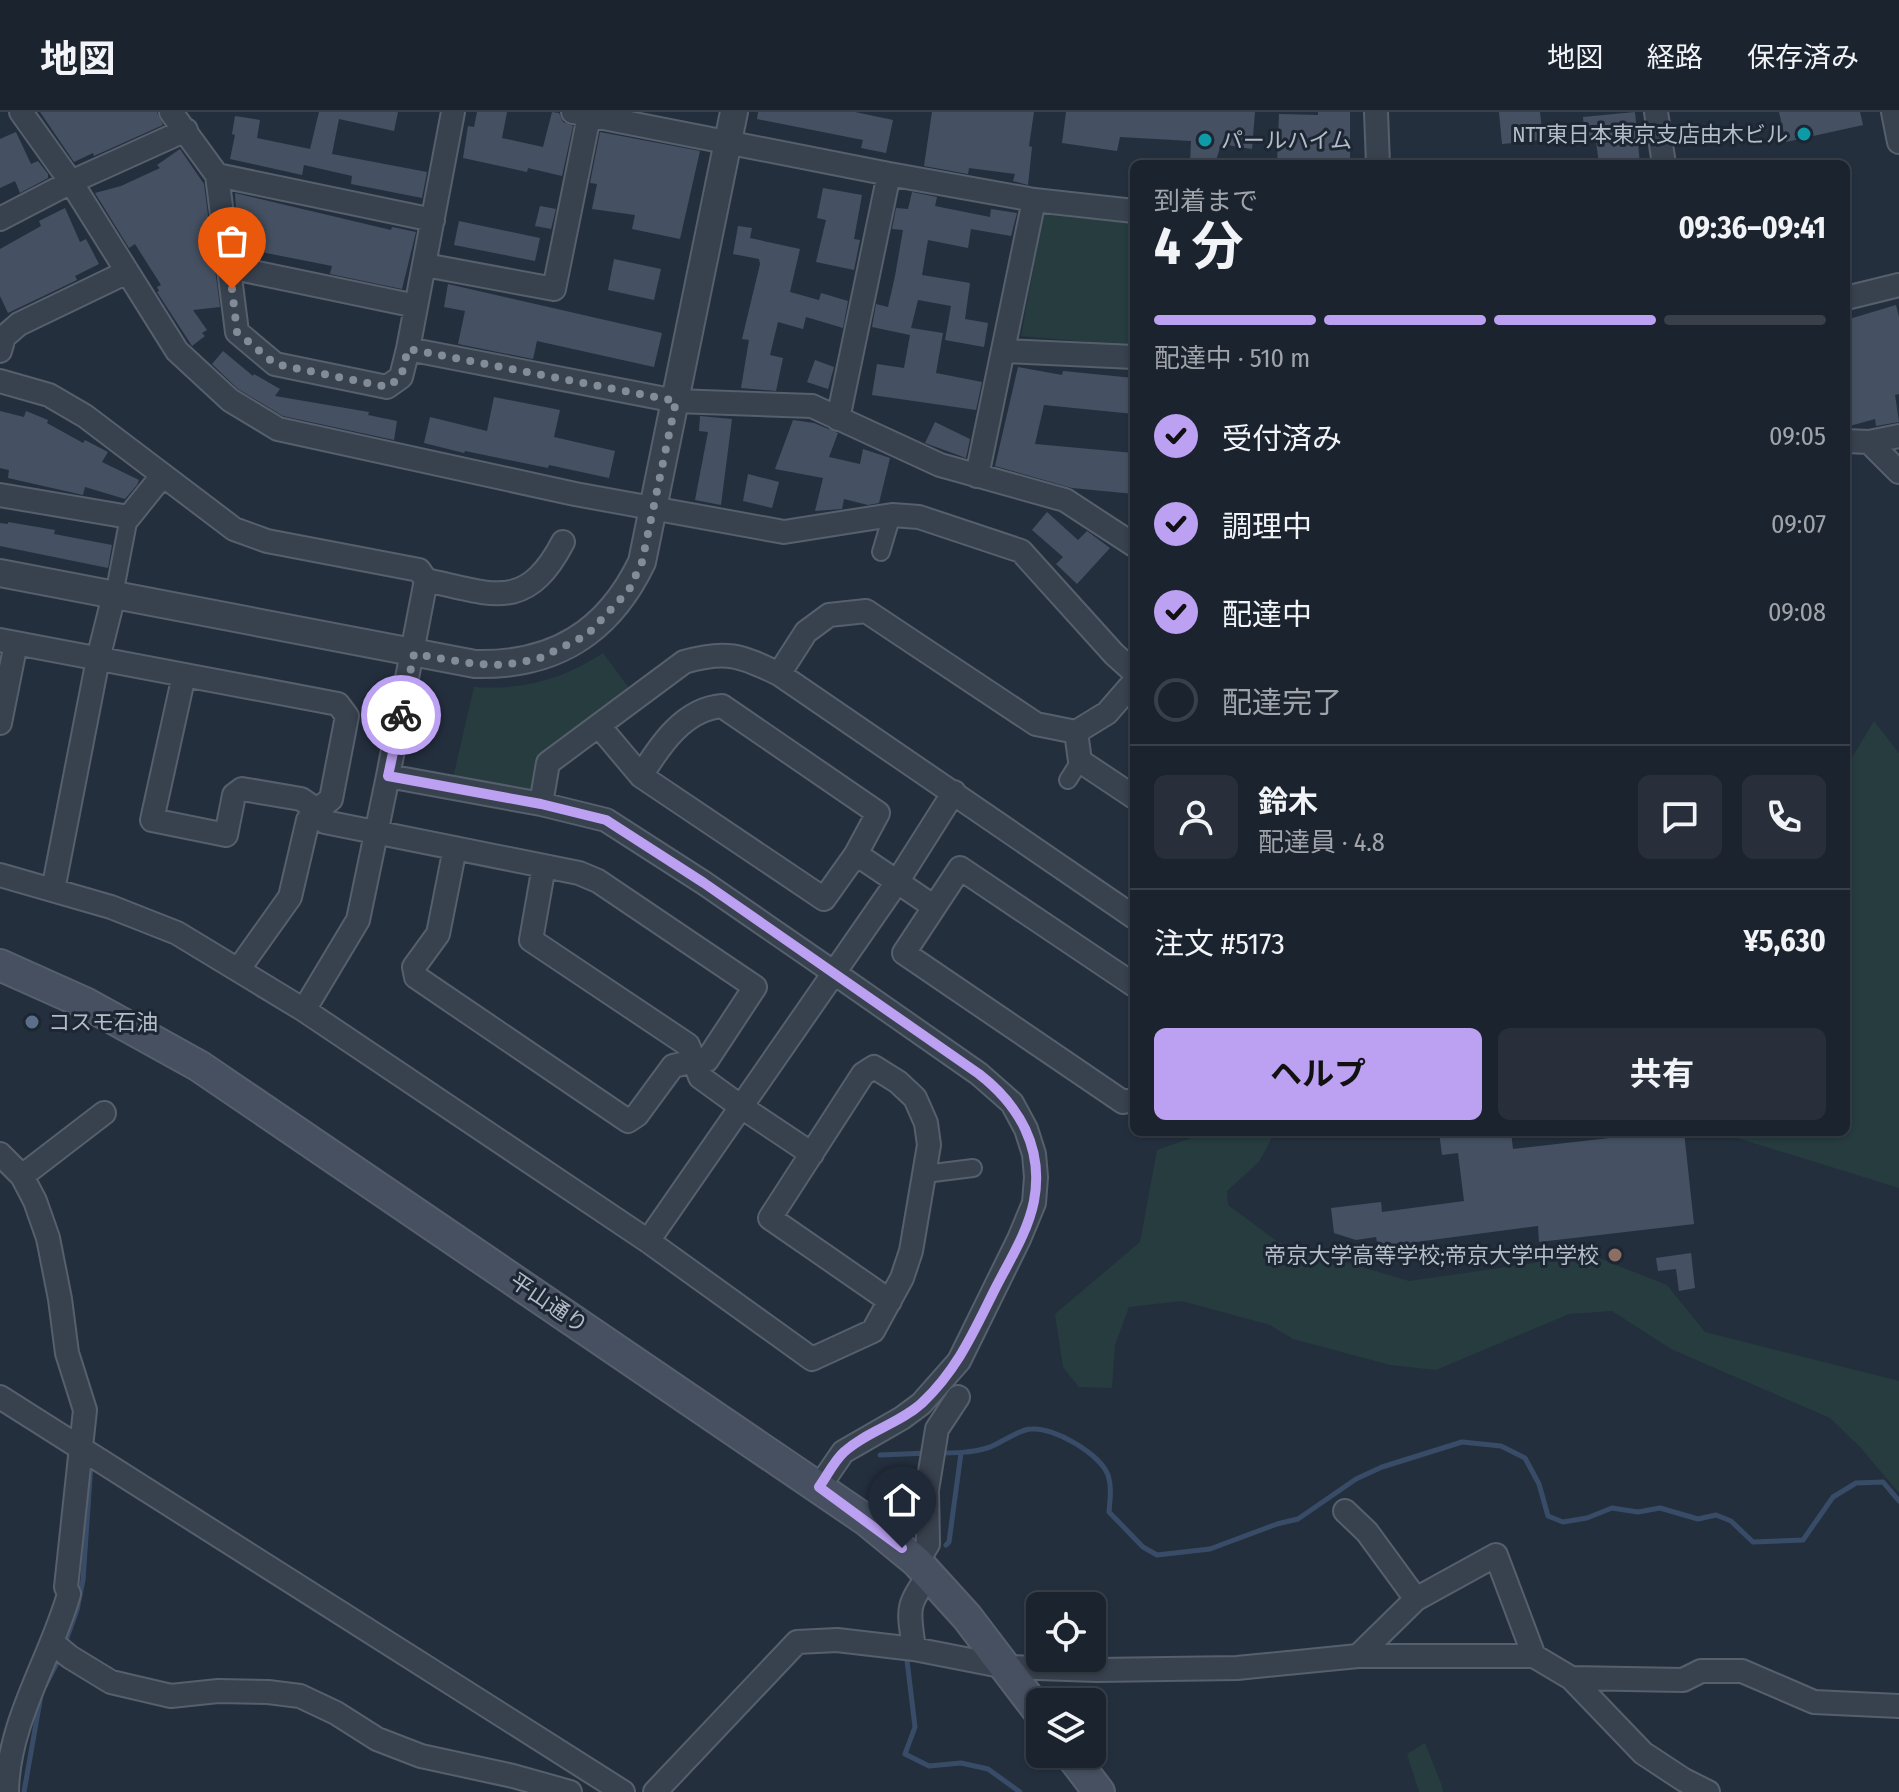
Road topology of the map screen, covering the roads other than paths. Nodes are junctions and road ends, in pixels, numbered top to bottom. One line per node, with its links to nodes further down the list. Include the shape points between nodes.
1 (21, 112): 16 (street)
2 (171, 112): 9 (street)
3 (453, 112): 20 (street)
4 (734, 112): 11 (street)
5 (1376, 112): 12 (street)
6 (1656, 112): 13 (street)
7 (1893, 112): 10 (street)
8 (581, 114): 11 (street); 21 (street, via 554,289)
9 (186, 130): 15 (street); 16 (street)
10 (1899, 141)
11 (728, 144): 14 (street); 32 (street)
12 (1378, 160)
13 (1663, 160)
14 (889, 174): 17 (street); 33 (street)
15 (217, 175): 20 (street); 22 (street)
16 (71, 182): 19 (street); 23 (street)
17 (1034, 200): 18 (street); 29 (street)
18 (1130, 211)
19 (0, 219)
20 (433, 220): 21 (street)
21 (425, 265): 26 (street)
22 (229, 267): 26 (street); 27 (street, via 237,332 275,364 387,387 401,377)
23 (127, 272): 28 (street, via 19,324 4,337); 41 (street, via 177,351 230,400 278,429)
24 (1899, 285): 25 (street)
25 (1850, 297)
26 (416, 306): 27 (street)
27 (408, 349): 32 (street)
28 (0, 351)
29 (1005, 351): 30 (street); 39 (street)
30 (1130, 357)
31 (0, 381): 38 (street, via 49,395 85,416)
32 (676, 401): 33 (street, via 812,406); 41 (street)
33 (838, 419): 39 (street)
34 (1899, 436): 36 (street)
35 (1850, 441): 36 (street)
36 (1869, 442): 37 (street)
37 (1899, 472)
38 (162, 476): 43 (street); 48 (street, via 234,529 267,541 419,570)
39 (977, 476): 45 (street, via 1065,500)
40 (0, 495): 43 (street)
41 (654, 508): 42 (street, via 784,532); 51 (street, via 642,562 629,590 587,635 538,659 504,665)
42 (892, 515): 46 (street); 53 (street, via 919,517 1021,551)
43 (129, 517): 49 (street)
44 (563, 542): 48 (street, via 550,566 520,591 498,595)
45 (1130, 542)
46 (881, 552)
47 (0, 573): 49 (street)
48 (426, 580): 51 (street)
49 (114, 595): 51 (street); 52 (street)
50 (8, 641): 52 (street); 57 (street)
51 (414, 654): 60 (street)
52 (98, 659): 55 (street); 72 (street)
53 (1130, 668)
54 (779, 674): 58 (street, via 727,653 684,662); 59 (street, via 806,632 829,615 867,604 1036,724); 62 (street)
55 (184, 675): 65 (street, via 338,704 347,716 334,785 331,799); 65 (street, via 152,820 226,835 234,795 242,789 301,799)
56 (1130, 687): 59 (street, via 1107,713)
57 (0, 723)
58 (599, 726): 61 (street); 64 (street, via 548,763)
59 (1076, 732): 63 (street, via 1074,770)
60 (388, 776): 64 (street); 66 (street)
61 (641, 776): 68 (street, via 824,899); 68 (street, via 665,738 706,707 722,706 878,813)
62 (954, 792): 71 (street); 74 (street, via 1030,836)
63 (1130, 795)
64 (541, 804): 77 (street, via 606,820)
65 (317, 810): 66 (street, via 325,822); 76 (street, via 308,820 290,897)
66 (377, 832): 67 (street); 79 (street, via 358,920)
67 (455, 848): 69 (street); 80 (street, via 438,934 414,967 416,977 628,1121 673,1066)
68 (856, 854): 71 (street)
69 (544, 866): 80 (street, via 531,940 688,1045); 80 (street, via 598,881 755,987 707,1060)
70 (0, 875): 72 (street)
71 (897, 882): 73 (street); 77 (street)
72 (53, 890): 76 (street, via 177,933)
73 (933, 906): 78 (street, via 960,868); 81 (street, via 904,953 1123,1102)
74 (1130, 914)
75 (0, 965): 94 (main road, 平山通り, via 87,1004 199,1066)
76 (238, 970): 79 (street)
77 (833, 972): 82 (street); 94 (street, via 998,1088 1026,1129 1026,1156 1036,1177 1034,1203 1019,1239 959,1361 921,1404 843,1452)
78 (1130, 982)
79 (304, 1010): 89 (street)
80 (694, 1061): 82 (street, via 700,1077)
81 (1130, 1101)
82 (740, 1106): 85 (street); 89 (street)
83 (104, 1113): 88 (street)
84 (0, 1154): 88 (street)
85 (812, 1154): 87 (street, via 863,1074 874,1067 915,1098 929,1145); 90 (street, via 770,1218)
86 (973, 1168): 87 (street)
87 (925, 1174): 90 (street, via 911,1251)
88 (22, 1176): 93 (street, via 67,1298 67,1353 85,1410)
89 (648, 1241): 90 (street, via 812,1359 873,1331)
90 (890, 1301)
91 (0, 1397): 93 (street)
92 (958, 1397): 96 (street, via 937,1429)
93 (88, 1453): 99 (street); 109 (street)
94 (819, 1487): 96 (main road, 平山通り)
95 (1345, 1511): 97 (street)
96 (923, 1568): 98 (street, via 911,1599); 102 (main road, 平山通り)
97 (1416, 1599): 100 (street); 101 (street, via 1496,1555)
98 (906, 1648): 102 (street); 110 (street, via 837,1640 797,1642)
99 (60, 1649): 107 (street, via 31,1689 7,1773); 108 (street, via 111,1682 171,1696 218,1691 300,1696 377,1739 421,1756)
100 (1358, 1656): 101 (street); 102 (street, via 1237,1668)
101 (1534, 1656): 103 (street)
102 (1006, 1667): 104 (main road, 平山通り)
103 (1571, 1678): 105 (street, via 1683,1680 1701,1671 1742,1671 1814,1702); 112 (street, via 1643,1753)
104 (1026, 1694)
105 (1899, 1706)
106 (1081, 1768): 111 (main road)
107 (7, 1792)
108 (570, 1792)
109 (623, 1792)
110 (655, 1792)
111 (1099, 1792)
112 (1708, 1792)

